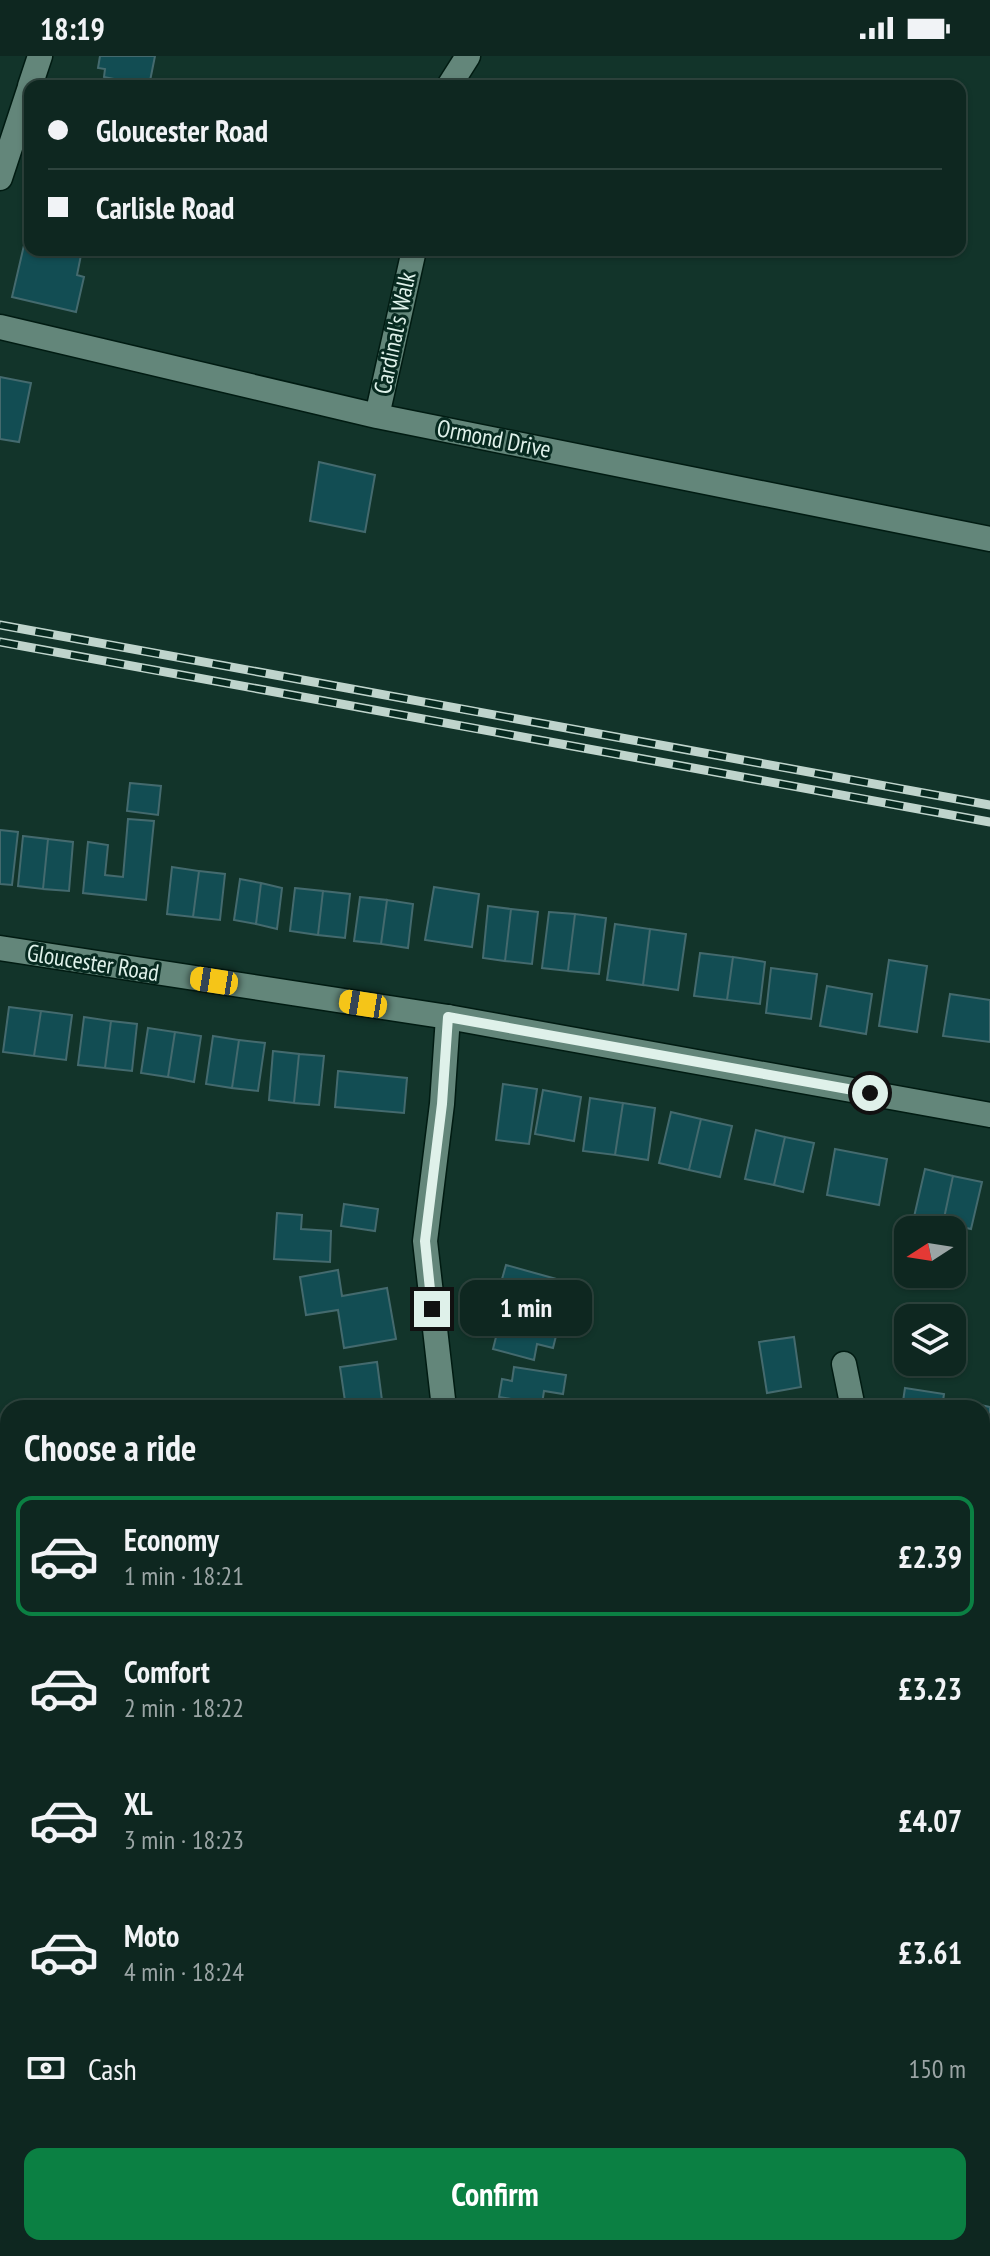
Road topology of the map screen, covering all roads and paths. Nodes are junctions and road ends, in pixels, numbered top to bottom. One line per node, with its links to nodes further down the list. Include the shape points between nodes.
1 (40, 56): 3 (street)
2 (468, 56): 4 (street)
3 (32, 80)
4 (453, 80)
5 (24, 104): 6 (street)
6 (0, 178)
7 (413, 256): 9 (street, Cardinal's Walk)
8 (0, 327): 9 (street, Ormond Drive)
9 (377, 416): 10 (street, Ormond Drive)
10 (990, 539)
11 (0, 948): 12 (street, Gloucester Road)
12 (448, 1017): 13 (street, Gloucester Road); 15 (street, via 425,1241)
13 (990, 1115)
14 (844, 1364): 16 (street)
15 (443, 1400)
16 (851, 1400)

